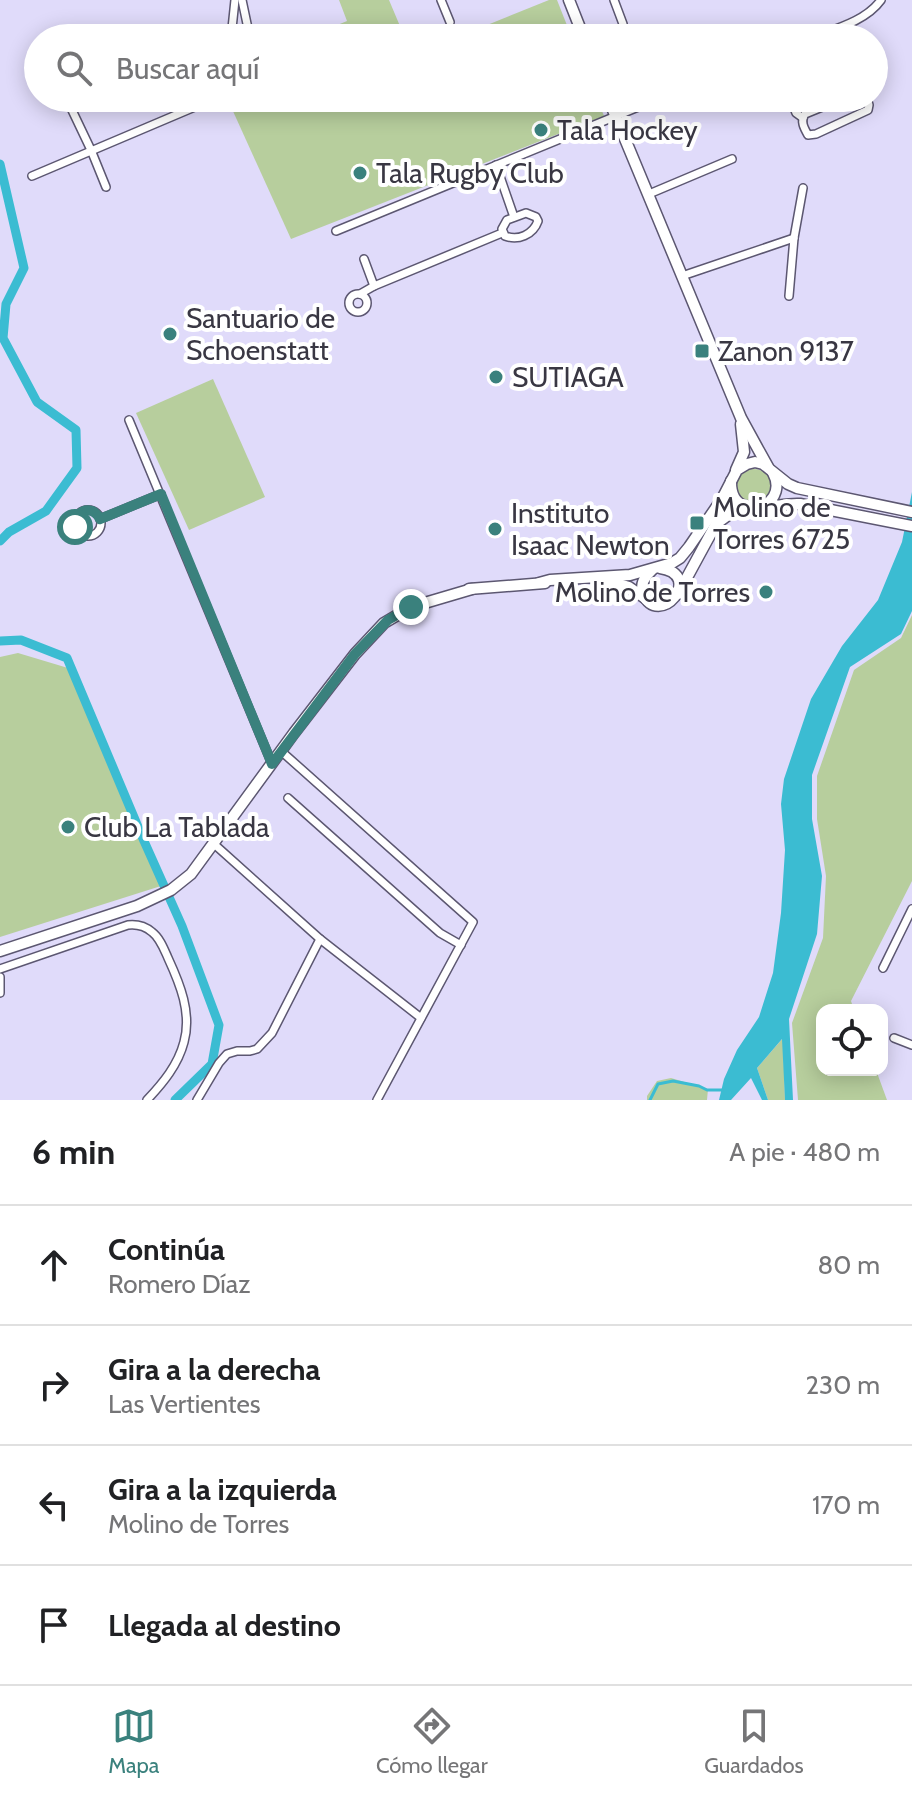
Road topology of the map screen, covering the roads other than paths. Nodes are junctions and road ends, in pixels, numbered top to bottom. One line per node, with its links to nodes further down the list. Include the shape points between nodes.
1 (235, 0): 8 (street)
2 (242, 0): 9 (street)
3 (441, 0): 7 (street)
4 (569, 0): 10 (main road)
5 (614, 0): 11 (street)
6 (881, 0): 12 (street, via 874,10)
7 (450, 22)
8 (232, 24)
9 (247, 24)
10 (578, 24)
11 (623, 24)
12 (845, 24)
13 (73, 112): 20 (street)
14 (182, 112): 20 (street)
15 (796, 112): 19 (street)
16 (810, 112): 19 (street)
17 (864, 112): 19 (street, via 808,135)
18 (620, 113): 22 (street); 26 (main road)
19 (803, 118)
20 (91, 150): 23 (street); 24 (street)
21 (732, 159): 26 (street)
22 (496, 165): 27 (street); 28 (street)
23 (32, 176)
24 (106, 187)
25 (803, 188): 30 (street)
26 (649, 194): 32 (main road)
27 (514, 217): 29 (street); 29 (street, via 532,214 537,225 515,238)
28 (336, 231)
29 (502, 233): 33 (street)
30 (794, 238): 32 (street); 35 (street)
31 (364, 259): 33 (street)
32 (682, 276): 36 (main road)
33 (374, 286): 34 (street)
34 (360, 294)
35 (789, 296)
36 (741, 418): 38 (main road); 39 (main road, via 744,452)
37 (129, 420): 40 (street)
38 (771, 470): 39 (main road, via 751,463); 41 (main road, via 777,489); 42 (main road, via 797,488)
39 (733, 477): 41 (main road, via 736,500); 45 (main road, via 686,551)
40 (161, 494): 43 (street); 50 (street)
41 (759, 507): 44 (main road, via 800,504); 47 (main road, via 735,511 719,521)
42 (912, 512)
43 (100, 519)
44 (912, 526)
45 (655, 569): 46 (main road); 47 (main road, via 673,573); 48 (main road, via 642,587)
46 (539, 583): 48 (main road, via 607,580); 49 (main road, via 460,589 393,612 362,642)
47 (678, 594): 48 (main road, via 665,604)
48 (649, 601)
49 (281, 751): 50 (main road); 56 (street, via 473,922)
50 (272, 764): 52 (main road)
51 (288, 798): 56 (street, via 440,933)
52 (214, 844): 55 (street); 57 (main road, via 187,878 156,898)
53 (912, 909): 54 (street)
54 (908, 927): 58 (street)
55 (320, 939): 62 (street); 66 (street, via 272,1033 257,1049 227,1054)
56 (461, 945): 62 (street)
57 (0, 952)
58 (883, 968)
59 (0, 969): 65 (street, via 128,925 152,932 181,989 186,1018 181,1051)
60 (0, 977): 61 (street)
61 (0, 993)
62 (421, 1018): 67 (street)
63 (894, 1038): 64 (street)
64 (912, 1045)
65 (147, 1100)
66 (197, 1100)
67 (377, 1100)

